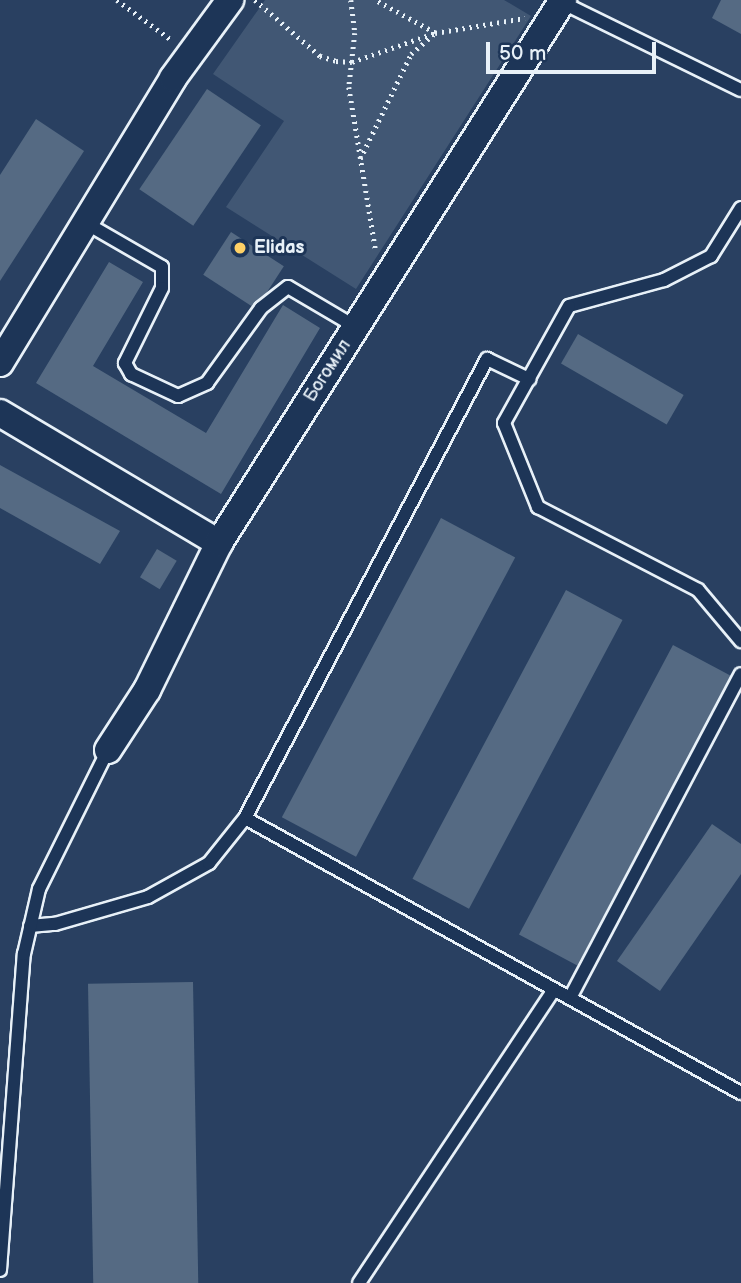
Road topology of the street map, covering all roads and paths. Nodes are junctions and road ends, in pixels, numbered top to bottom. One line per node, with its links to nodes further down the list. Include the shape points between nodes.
1 (117, 0): 9 (path)
2 (230, 0): 9 (street)
3 (255, 0): 10 (path, via 320,56)
4 (351, 0): 10 (path)
5 (375, 0): 8 (path)
6 (561, 1): 11 (lane); 15 (street, Богомил)
7 (531, 9): 8 (path, via 525,18)
8 (435, 33): 10 (path); 12 (path, via 411,54)
9 (191, 54): 14 (street)
10 (352, 62): 12 (path, via 349,87)
11 (741, 90)
12 (360, 160): 15 (path)
13 (741, 208): 18 (lane, via 711,257 664,280 569,306)
14 (84, 222): 16 (lane, via 162,267 162,288 125,363 131,374 178,396 207,383 261,309 288,287); 17 (street)
15 (386, 283): 16 (street, Богомил)
16 (356, 327): 20 (street, Богомил)
17 (0, 363)
18 (529, 379): 21 (lane, via 504,423 538,507 698,590); 24 (lane, via 487,359)
19 (0, 413): 20 (street)
20 (219, 543): 23 (street, Богомил, via 147,690)
21 (741, 642)
22 (741, 674): 27 (lane)
23 (108, 750): 25 (lane, via 39,889)
24 (245, 818): 25 (lane, via 209,863 148,897 55,924); 26 (lane)
25 (30, 926): 29 (lane, via 24,954)
26 (554, 990): 27 (lane); 30 (lane)
27 (570, 998): 28 (lane)
28 (741, 1093)
29 (0, 1270)
30 (359, 1283)

